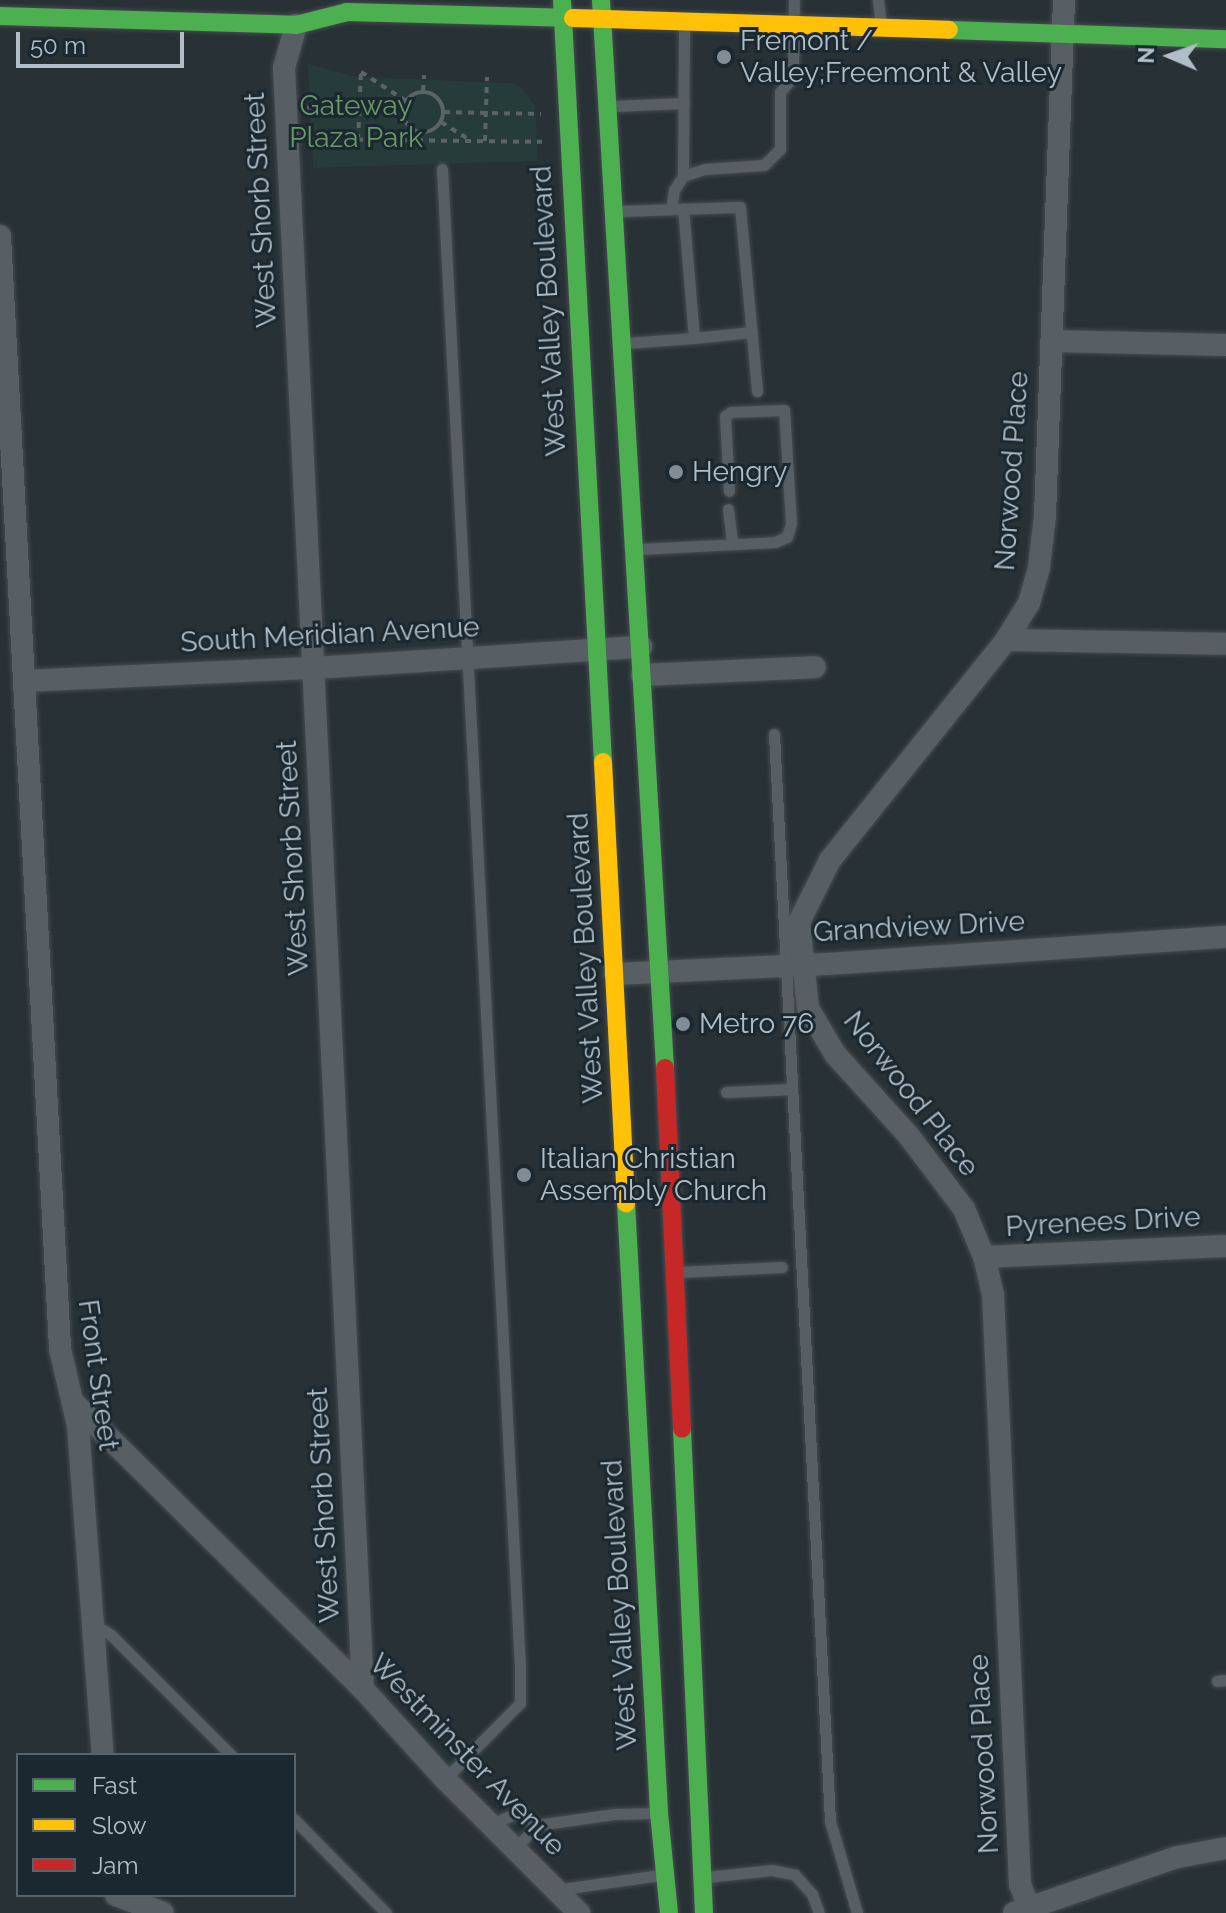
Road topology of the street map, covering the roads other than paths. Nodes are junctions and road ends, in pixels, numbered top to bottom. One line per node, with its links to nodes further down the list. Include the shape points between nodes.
1 (315, 0): 7 (main road)
2 (794, 0): 10 (lane)
3 (878, 0): 12 (lane)
4 (1064, 0): 13 (street, Norwood Place)
5 (562, 9): 6 (main road); 7 (main road); 37 (main road, West Valley Boulevard)
6 (601, 9): 9 (main road); 17 (main road)
7 (347, 12): 11 (main road)
8 (7, 16): 11 (main road); 14 (street)
9 (684, 21): 10 (main road); 16 (lane)
10 (794, 24): 12 (main road); 19 (lane, via 793,77 780,92 780,149 764,165)
11 (296, 25): 40 (street, West Shorb Street, via 284,68)
12 (881, 27): 13 (main road)
13 (1064, 35): 15 (main road); 25 (street, Norwood Place)
14 (0, 37)
15 (1226, 39)
16 (684, 103): 17 (lane); 19 (lane)
17 (607, 106): 21 (main road)
18 (442, 169): 38 (lane)
19 (683, 176): 20 (lane, via 674,190)
20 (677, 208): 21 (lane); 23 (lane, via 740,207); 24 (lane)
21 (613, 211): 26 (main road)
22 (0, 236): 29 (street, Front Street)
23 (752, 332): 24 (lane); 28 (lane)
24 (694, 338): 26 (lane)
25 (1052, 341): 27 (street); 34 (street, Norwood Place, via 1039,567 1029,603)
26 (622, 344): 33 (main road)
27 (1226, 345)
28 (757, 391)
29 (6, 472): 42 (street, Front Street)
30 (729, 491): 32 (lane, via 725,416 784,410 791,523 787,537)
31 (728, 509): 32 (lane)
32 (732, 544): 33 (lane)
33 (635, 549): 36 (main road)
34 (1006, 640): 35 (street); 45 (street, Norwood Place, via 830,860 799,922)
35 (1226, 644)
36 (641, 647): 37 (street, South Meridian Avenue); 41 (main road)
37 (597, 650): 38 (street, South Meridian Avenue); 47 (main road, West Valley Boulevard)
38 (468, 658): 40 (street, South Meridian Avenue); 63 (lane, via 520,1703)
39 (815, 667): 41 (street)
40 (314, 668): 42 (street, South Meridian Avenue); 60 (street, West Shorb Street)
41 (642, 675): 46 (main road)
42 (24, 681): 55 (street, Front Street, via 60,1349)
43 (774, 734): 45 (lane)
44 (1226, 937): 45 (street, Grandview Drive)
45 (794, 964): 46 (street, Grandview Drive); 48 (lane); 51 (street, Norwood Place, via 808,1008 835,1054 937,1171 964,1209)
46 (661, 972): 47 (street, Grandview Drive); 53 (main road)
47 (615, 974): 54 (main road, West Valley Boulevard)
48 (792, 1089): 49 (lane); 81 (lane, via 830,1821)
49 (726, 1092)
50 (1226, 1246): 51 (street, Pyrenees Drive)
51 (984, 1257): 74 (street, Norwood Place, via 993,1295)
52 (782, 1267): 53 (lane)
53 (675, 1272): 58 (main road)
54 (637, 1401): 56 (main road); 64 (main road, West Valley Boulevard)
55 (73, 1402): 59 (street, Front Street); 60 (street, Westminster Avenue)
56 (658, 1410)
57 (665, 1489): 58 (main road)
58 (685, 1517): 71 (main road)
59 (92, 1623): 61 (street, Front Street); 62 (lane, via 111,1635)
60 (363, 1689): 63 (street, Westminster Avenue)
61 (103, 1753)
62 (229, 1753)
63 (445, 1779): 66 (street, Westminster Avenue)
64 (659, 1813): 67 (lane); 70 (main road, West Valley Boulevard)
65 (296, 1821): 76 (lane)
66 (491, 1824): 67 (lane, via 521,1811); 69 (street, Westminster Avenue)
67 (537, 1825): 69 (lane)
68 (1226, 1848): 74 (street, via 1178,1857)
69 (515, 1849): 72 (street, Westminster Avenue)
70 (665, 1874): 72 (lane); 78 (main road, West Valley Boulevard)
71 (702, 1878): 79 (main road); 80 (lane, via 772,1870 795,1875 812,1894)
72 (554, 1890): 77 (street, Westminster Avenue)
73 (121, 1897): 75 (street)
74 (1024, 1911)
75 (163, 1913)
76 (386, 1913)
77 (579, 1913)
78 (669, 1913)
79 (704, 1913)
80 (819, 1913)
81 (857, 1913)

